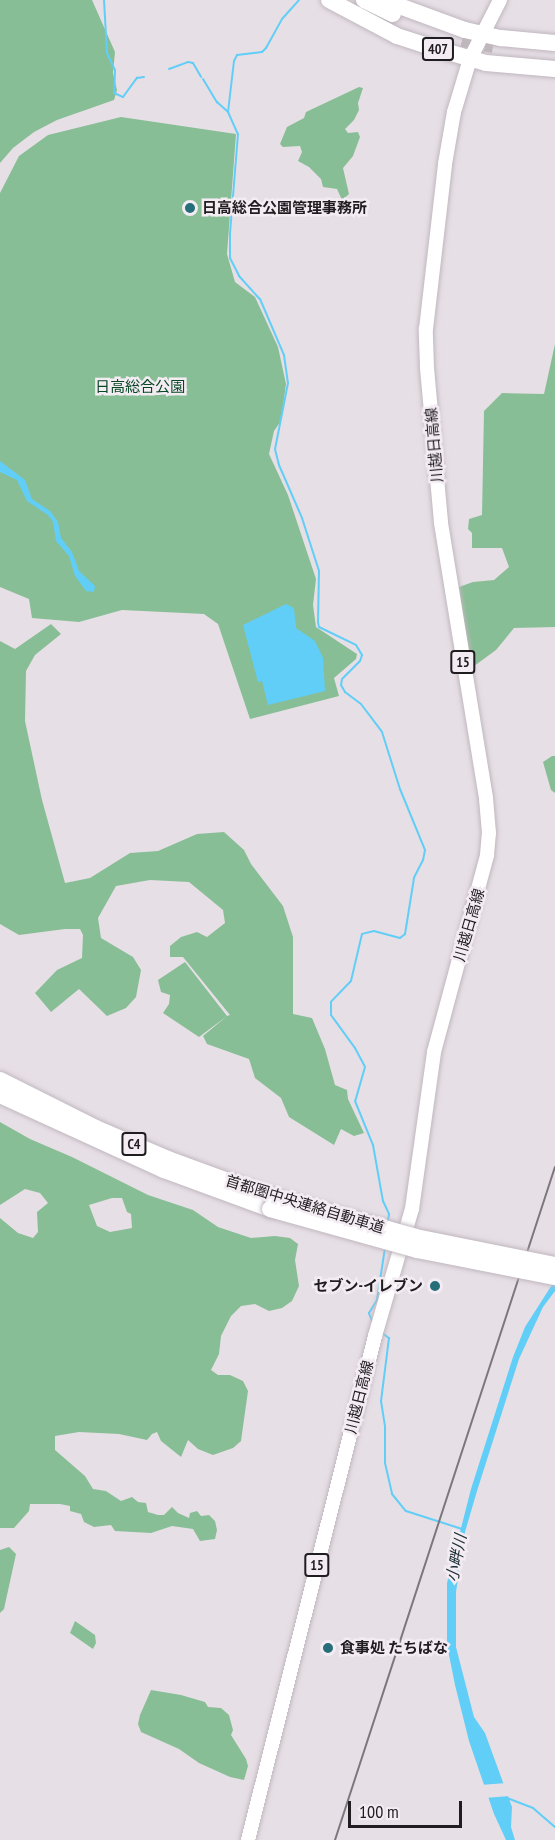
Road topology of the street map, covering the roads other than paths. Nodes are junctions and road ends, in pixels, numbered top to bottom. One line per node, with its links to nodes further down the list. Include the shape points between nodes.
1 (329, 0): 8 (highway, 407, via 397,36)
2 (344, 0): 8 (highway, 407, via 402,29)
3 (364, 0): 8 (highway, 407)
4 (383, 0): 7 (highway, 407)
5 (500, 0): 7 (main road, 川越日高線 / 15)
6 (555, 43): 7 (highway, 407)
7 (487, 45): 8 (main road, 川越日高線 / 15); 9 (highway, 407); 10 (highway, 407)
8 (464, 49): 11 (highway, 407); 17 (main road, 川越日高線 / 15, via 429,294 427,368 446,565 489,833 481,884 434,1052 412,1209 377,1329)
9 (555, 52)
10 (555, 62)
11 (555, 69)
12 (0, 1080): 14 (highway, 首都圏中央連絡自動車道 / C4, via 96,1128)
13 (0, 1095): 14 (highway, 首都圏中央連絡自動車道 / C4, via 164,1170)
14 (271, 1203): 15 (highway, 首都圏中央連絡自動車道 / C4, bridge); 16 (highway, 首都圏中央連絡自動車道 / C4, bridge, via 417,1250)
15 (555, 1265)
16 (555, 1277)
17 (248, 1840)

